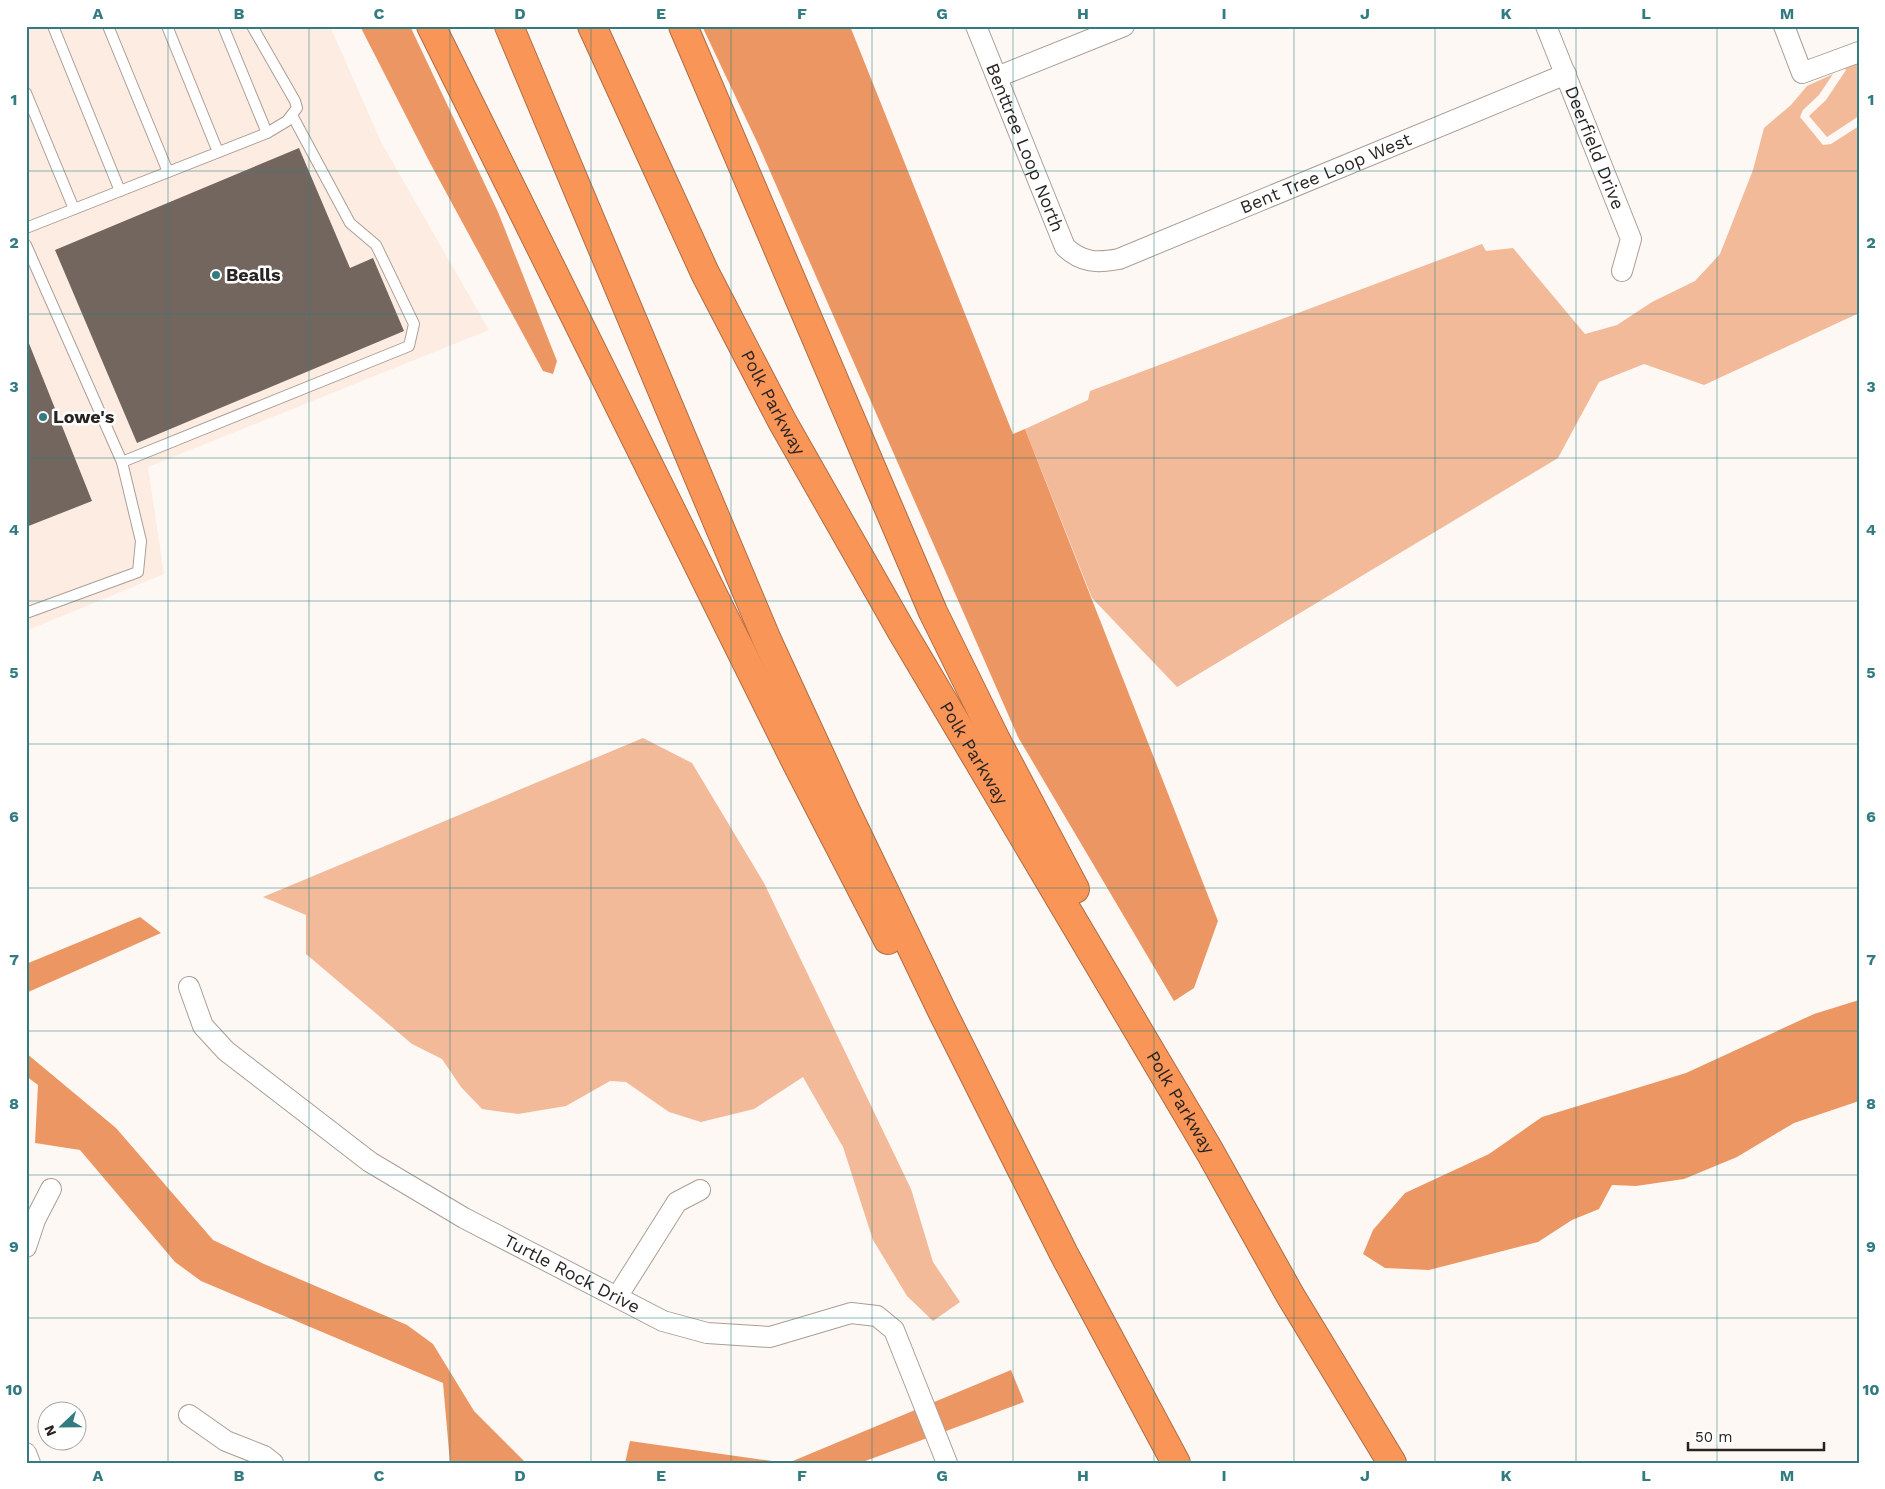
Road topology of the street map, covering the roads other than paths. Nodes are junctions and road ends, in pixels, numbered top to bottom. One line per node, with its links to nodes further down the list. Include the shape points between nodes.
1 (53, 26): 22 (lane)
2 (108, 26): 21 (lane)
3 (167, 26): 20 (lane)
4 (223, 26): 19 (lane)
5 (252, 26): 18 (lane, via 295,101 297,108)
6 (431, 26): 35 (highway, via 795,760 995,1148)
7 (509, 26): 35 (highway, via 767,640 938,1002)
8 (592, 26): 31 (highway, Polk Parkway, via 706,273 782,421 901,630)
9 (682, 26): 31 (highway, via 933,612 996,740 1183,1087)
10 (976, 26): 16 (street, Benttree Loop North)
11 (1124, 26): 16 (street)
12 (1546, 26): 15 (street, Deerfield Drive)
13 (1784, 26): 14 (street, via 1802,73)
14 (1859, 52)
15 (1566, 74): 26 (street, Bent Tree Loop West, via 1119,259); 27 (street, Deerfield Drive, via 1631,239)
16 (997, 77): 26 (street, Benttree Loop North, via 1065,247)
17 (26, 93): 23 (lane)
18 (292, 115): 19 (lane); 28 (lane, via 350,223 376,246 414,324 409,346)
19 (267, 133): 20 (lane)
20 (218, 152): 21 (lane)
21 (168, 172): 22 (lane)
22 (120, 191): 23 (lane)
23 (74, 209): 24 (lane)
24 (26, 228)
25 (26, 245): 28 (lane)
26 (1084, 260)
27 (1622, 271)
28 (122, 462): 29 (lane, via 141,541 138,572)
29 (26, 613)
30 (189, 987): 36 (street, Turtle Rock Drive, via 203,1026 226,1051 370,1162 464,1218)
31 (1210, 1152): 43 (highway, Polk Parkway, via 1290,1295)
32 (51, 1189): 34 (street)
33 (700, 1190): 36 (street, via 677,1202)
34 (26, 1247)
35 (1064, 1254): 42 (highway)
36 (617, 1297): 39 (street, Turtle Rock Drive, via 663,1321 707,1333 770,1337 850,1313 877,1316 894,1330)
37 (189, 1415): 41 (street, via 226,1441 264,1456)
38 (26, 1453): 40 (street)
39 (944, 1454)
40 (30, 1463)
41 (273, 1463)
42 (1176, 1463)
43 (1392, 1463)

